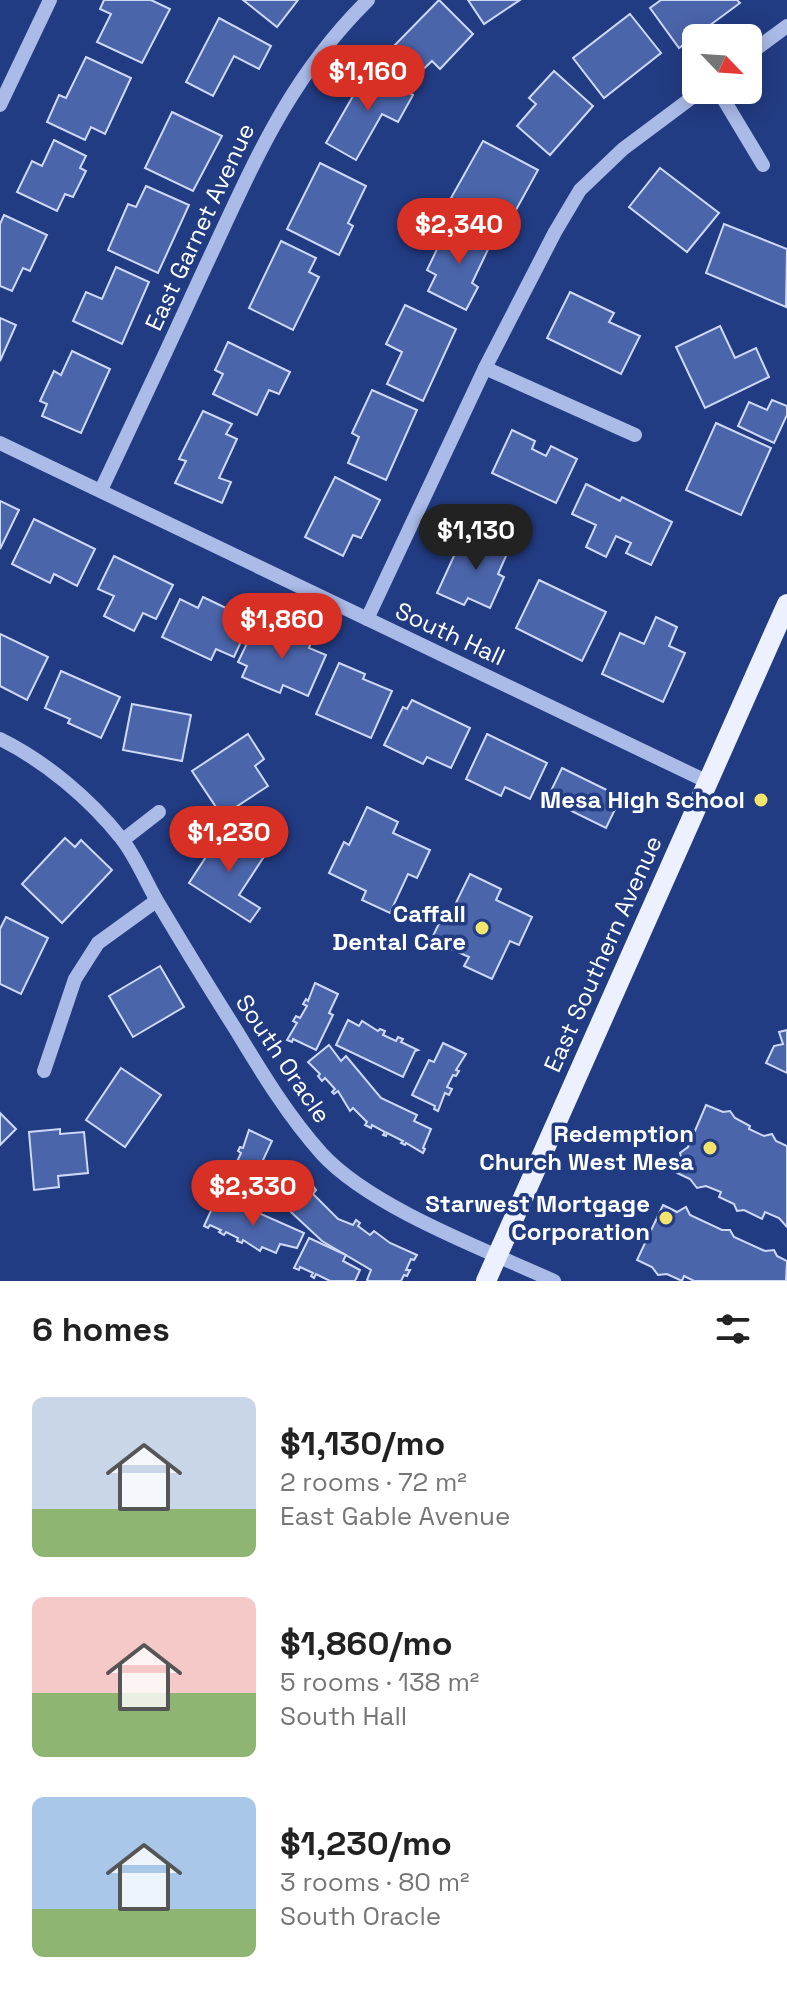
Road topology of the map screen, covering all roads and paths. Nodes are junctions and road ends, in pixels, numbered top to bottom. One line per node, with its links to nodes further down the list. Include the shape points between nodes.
1 (50, 0): 7 (street)
2 (368, 0): 12 (street, East Garnet Avenue, via 306,71 269,130)
3 (787, 26): 4 (street)
4 (762, 45)
5 (683, 104): 9 (street, via 580,190)
6 (726, 104): 8 (street)
7 (0, 105)
8 (763, 165)
9 (485, 368): 10 (street); 14 (street)
10 (635, 435)
11 (0, 443): 12 (street, South Hall)
12 (101, 490): 14 (street, South Hall)
13 (787, 604): 16 (main road, East Southern Avenue)
14 (367, 619): 16 (street, South Hall)
15 (0, 739): 18 (street, South Oracle, via 57,777)
16 (708, 782): 21 (main road, East Southern Avenue)
17 (159, 812): 18 (street)
18 (123, 840): 19 (street, South Oracle)
19 (156, 901): 20 (street, via 98,943 75,979); 21 (street, South Oracle, via 269,1084 324,1155 345,1175 412,1215)
20 (44, 1071)
21 (498, 1255): 22 (main road, East Southern Avenue); 23 (street, South Oracle)
22 (486, 1281)
23 (554, 1281)

